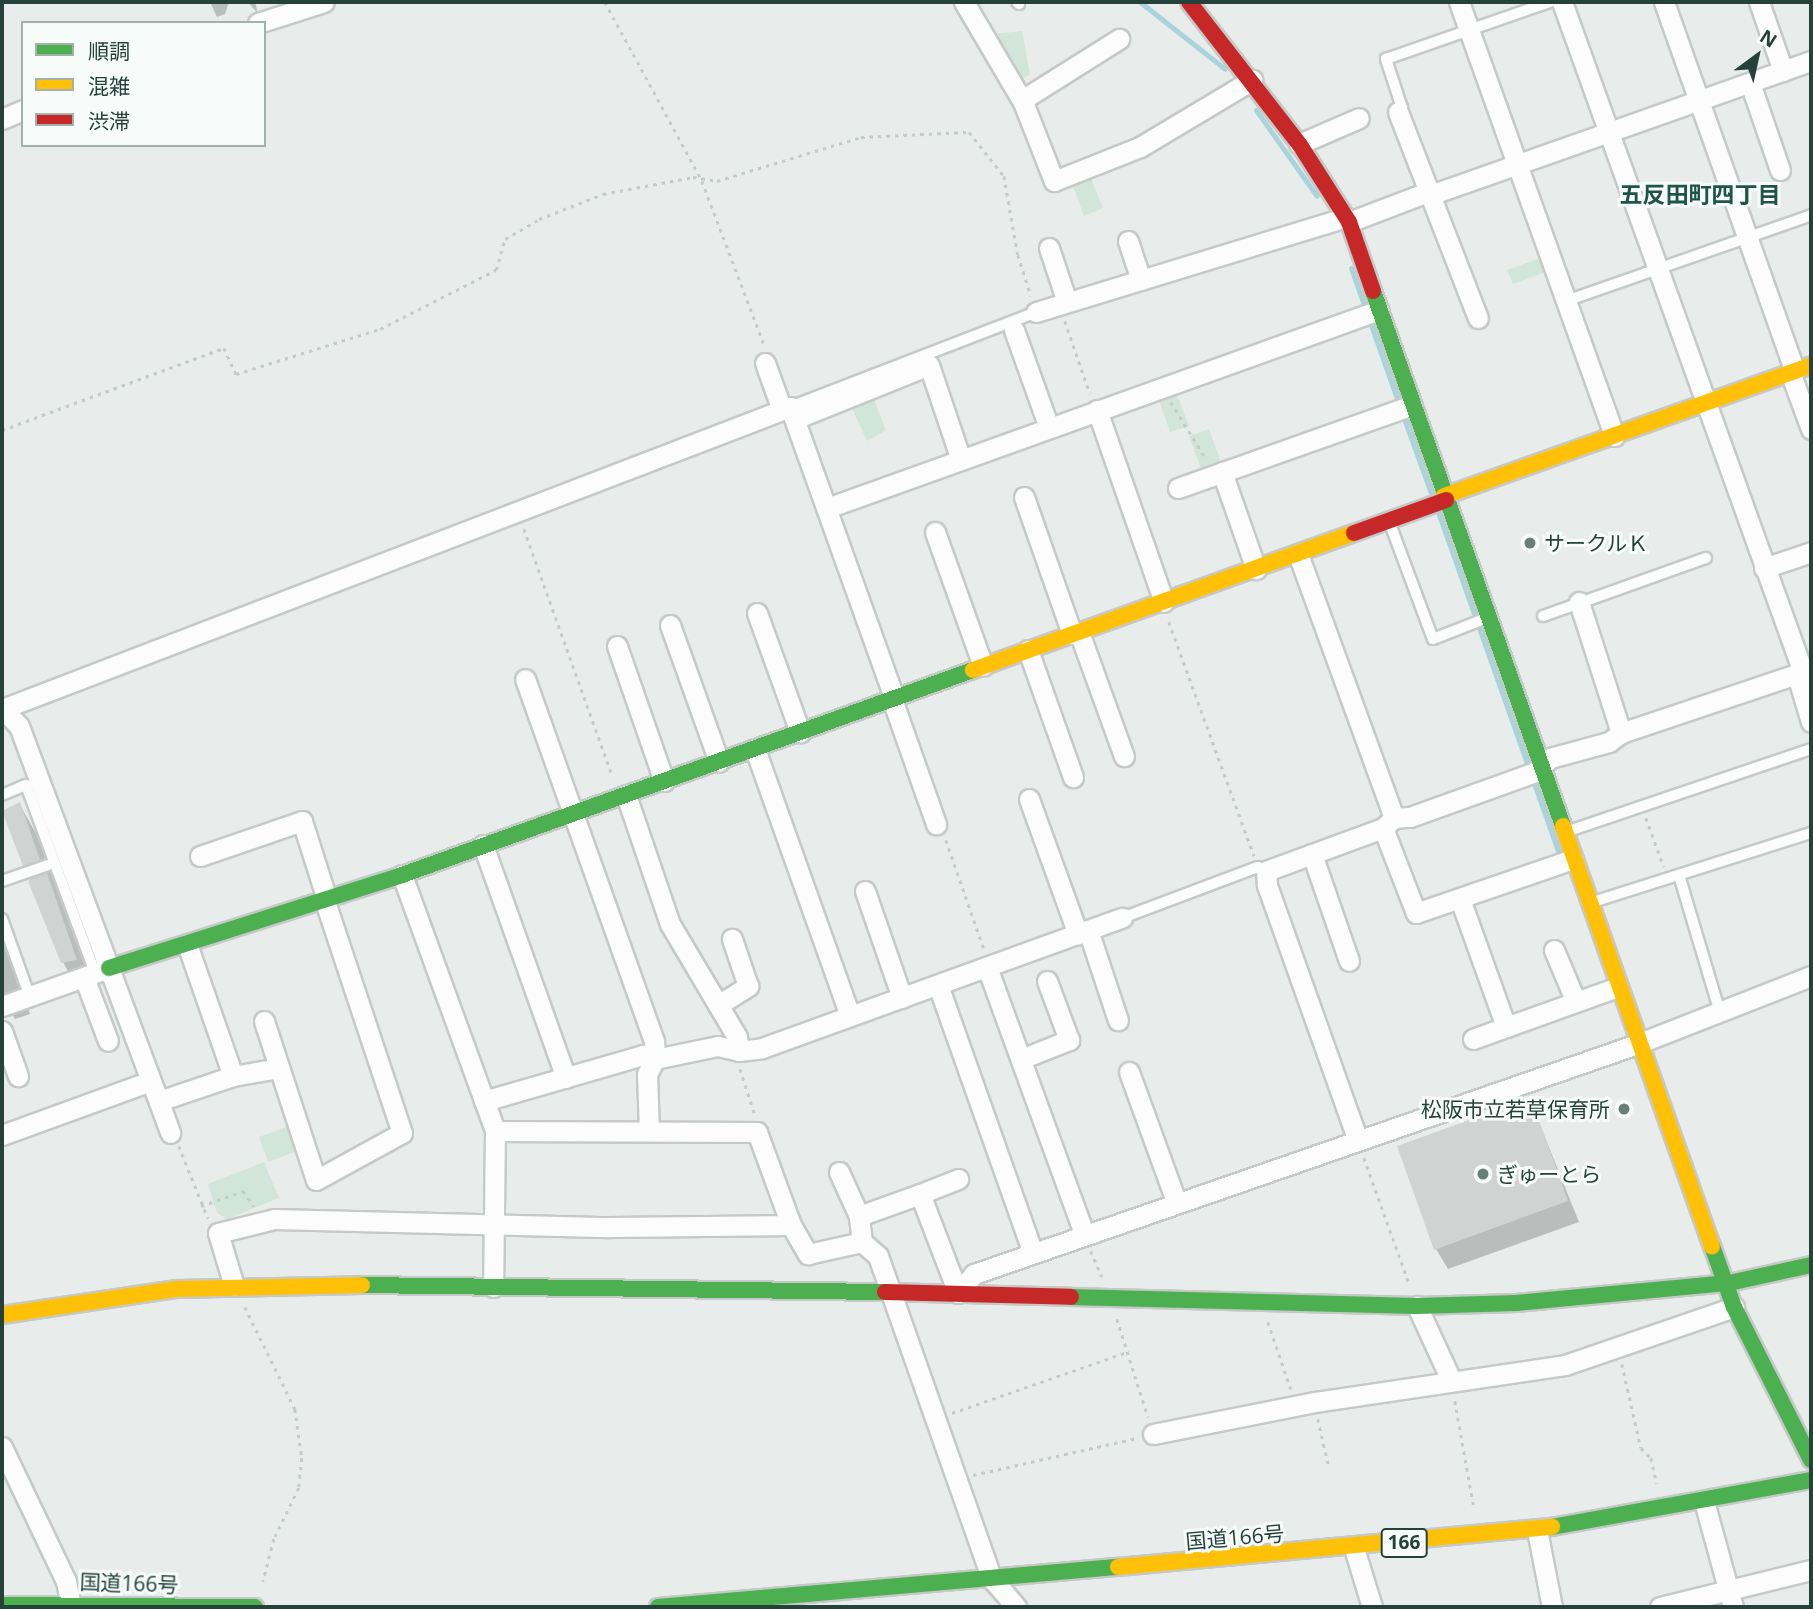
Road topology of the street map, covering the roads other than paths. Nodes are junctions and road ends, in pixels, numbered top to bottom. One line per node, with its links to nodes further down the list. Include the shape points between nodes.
1 (324, 2): 9 (street)
2 (964, 2): 16 (street)
3 (1189, 2): 15 (main road)
4 (1459, 2): 10 (street)
5 (1550, 2): 10 (lane)
6 (1562, 2): 22 (street)
7 (1664, 2): 17 (street)
8 (1759, 2): 13 (street)
9 (264, 21)
10 (1469, 30): 19 (lane, via 1386,59 1402,108); 24 (street)
11 (1119, 39): 16 (street)
12 (1811, 61): 13 (street)
13 (1783, 71): 14 (street)
14 (1750, 83): 17 (street); 25 (street)
15 (1244, 85): 16 (street, via 1140,147 1054,181); 23 (main road)
16 (1022, 100)
17 (1699, 101): 22 (street); 29 (street)
18 (21, 111): 21 (street)
19 (1398, 112): 26 (street)
20 (1359, 118): 23 (street)
21 (2, 119)
22 (1609, 133): 24 (street); 32 (street)
23 (1299, 144): 28 (main road)
24 (1518, 164): 26 (street); 34 (street)
25 (1780, 170)
26 (1432, 192): 28 (street); 38 (street)
27 (1811, 215): 29 (lane)
28 (1340, 220): 33 (street); 37 (main road)
29 (1747, 237): 32 (lane); 41 (street)
30 (1128, 241): 33 (street)
31 (1049, 248): 35 (street)
32 (1658, 268): 34 (lane); 42 (street)
33 (1141, 279): 35 (street)
34 (1566, 301): 48 (street)
35 (1063, 303): 36 (street)
36 (1036, 312): 45 (lane)
37 (1371, 313): 43 (main road); 44 (street)
38 (1478, 318)
39 (1014, 330): 46 (street)
40 (765, 363): 45 (street)
41 (1799, 369): 42 (main road); 47 (street)
42 (1706, 402): 48 (main road); 60 (street)
43 (1404, 408): 50 (street); 53 (main road)
44 (1096, 411): 46 (street); 62 (street)
45 (789, 412): 49 (street, via 929,365); 54 (street); 75 (street)
46 (1049, 428): 49 (street)
47 (1811, 429)
48 (1614, 436): 53 (main road)
49 (961, 460): 54 (street)
50 (1217, 474): 51 (street); 61 (street)
51 (1178, 488)
52 (1024, 496): 68 (street)
53 (1439, 502): 55 (main road); 66 (main road)
54 (827, 508): 74 (street)
55 (1389, 521): 58 (main road); 66 (lane, via 1433,639)
56 (935, 532): 71 (street)
57 (1811, 552): 60 (street)
58 (1298, 554): 61 (main road); 90 (street)
59 (1706, 558): 63 (lane)
60 (1764, 568): 72 (street)
61 (1256, 569): 62 (main road)
62 (1163, 602): 68 (main road)
63 (1580, 602): 65 (lane); 78 (street)
64 (757, 613): 77 (street)
65 (1543, 616)
66 (1485, 619): 83 (main road)
67 (670, 625): 82 (street)
68 (1075, 633): 70 (main road); 81 (street)
69 (617, 646): 85 (street)
70 (1028, 650): 71 (main road); 84 (street)
71 (983, 666): 74 (main road)
72 (1804, 672): 76 (street); 78 (street)
73 (525, 679): 89 (street)
74 (893, 699): 77 (main road); 91 (street)
75 (2, 709): 115 (street, via 19,726)
76 (1811, 722)
77 (800, 732): 79 (main road)
78 (1621, 733): 83 (street, via 1609,742 1550,758)
79 (755, 749): 82 (main road); 126 (street)
80 (1811, 749): 92 (lane)
81 (1124, 756)
82 (719, 762): 85 (main road)
83 (1533, 772): 90 (street); 92 (main road)
84 (1073, 777)
85 (664, 781): 87 (main road)
86 (2, 795): 98 (lane, via 26,785)
87 (626, 795): 89 (main road); 123 (street, via 670,924)
88 (1029, 799): 109 (street)
89 (572, 813): 94 (main road); 135 (street, via 654,1041)
90 (1389, 823): 95 (street); 104 (street, via 1416,913)
91 (936, 824)
92 (1563, 833): 97 (main road)
93 (1811, 833): 101 (lane)
94 (483, 845): 100 (main road); 141 (street)
95 (1312, 854): 99 (street); 113 (street)
96 (200, 856): 105 (street, via 302,821)
97 (1566, 862): 104 (street); 106 (main road)
98 (54, 863): 102 (lane); 115 (lane)
99 (1262, 869): 107 (lane); 149 (street)
100 (402, 875): 105 (main road); 144 (street)
101 (1679, 875): 106 (lane); 125 (lane)
102 (2, 881)
103 (865, 891): 121 (street)
104 (1460, 899): 129 (street)
105 (326, 901): 111 (main road); 137 (street, via 402,1133 316,1180)
106 (1590, 903): 119 (main road)
107 (1122, 918): 109 (street)
108 (2, 919): 120 (lane)
109 (1083, 932): 114 (street); 127 (street)
110 (732, 939): 123 (street, via 748,986)
111 (187, 944): 115 (main road); 140 (street)
112 (1554, 950): 122 (street)
113 (1349, 961)
114 (988, 966): 118 (street); 136 (street)
115 (96, 973): 120 (street); 132 (street); 142 (street)
116 (1811, 976): 125 (street)
117 (1047, 981): 136 (street, via 1069,1040)
118 (938, 985): 121 (street); 159 (street)
119 (1612, 989): 122 (street); 133 (main road)
120 (30, 997): 124 (street)
121 (902, 998): 126 (street)
122 (1576, 1002): 129 (street)
123 (718, 1004): 134 (street, via 737,1037)
124 (2, 1006)
125 (1719, 1009): 133 (street, via 1716,1015)
126 (850, 1016): 134 (street, via 762,1048)
127 (1118, 1020)
128 (264, 1021): 137 (street)
129 (1506, 1027): 131 (street)
130 (2, 1031): 139 (street)
131 (1473, 1039)
132 (108, 1041)
133 (1634, 1045): 149 (street); 161 (main road)
134 (739, 1051): 135 (street, via 718,1046)
135 (655, 1059): 141 (street, via 643,1055); 146 (street, via 647,1073)
136 (1021, 1059): 157 (street)
137 (279, 1069): 140 (street)
138 (1129, 1072): 153 (street)
139 (18, 1076)
140 (233, 1076): 143 (street)
141 (566, 1078): 144 (street)
142 (150, 1081): 143 (street); 148 (street)
143 (159, 1101): 147 (street)
144 (484, 1101): 145 (street)
145 (495, 1131): 146 (street); 155 (street)
146 (649, 1131): 156 (street, via 757,1132)
147 (170, 1133)
148 (2, 1135)
149 (1357, 1138): 153 (street)
150 (839, 1172): 154 (street)
151 (958, 1179): 152 (street)
152 (920, 1194): 154 (street); 165 (street)
153 (1176, 1201): 157 (street)
154 (859, 1216): 158 (street)
155 (496, 1223): 156 (street); 162 (street, via 262,1222 218,1233); 163 (street)
156 (791, 1225): 158 (street, via 808,1254)
157 (1084, 1234): 159 (street)
158 (862, 1242): 164 (street, via 878,1256)
159 (1033, 1253): 165 (street, via 974,1274)
160 (1811, 1265): 161 (main road)
161 (1729, 1283): 166 (main road, via 1516,1303); 167 (main road)
162 (233, 1286): 163 (main road); 168 (main road, via 93,1298)
163 (493, 1287): 164 (main road)
164 (890, 1292): 165 (main road); 178 (street)
165 (958, 1293): 166 (main road)
166 (1417, 1306): 169 (street)
167 (1734, 1307): 169 (street, via 1565,1365); 172 (main road)
168 (2, 1315)
169 (1451, 1381): 170 (street)
170 (1153, 1434)
171 (2, 1447): 181 (street, via 66,1581)
172 (1811, 1460)
173 (1811, 1480): 174 (main road, 国道166号 / 166)
174 (1704, 1501): 175 (main road, 国道166号 / 166); 180 (street)
175 (1537, 1530): 176 (main road, 国道166号 / 166); 187 (street)
176 (1354, 1548): 178 (main road, 国道166号 / 166); 186 (street)
177 (1811, 1570): 180 (street)
178 (992, 1578): 179 (main road, 国道166号 / 166); 185 (street)
179 (875, 1598): 184 (main road, 国道166号 / 166)
180 (1730, 1598): 188 (street)
181 (70, 1602): 182 (main road, 国道166号); 183 (main road, 国道166号)
182 (2, 1605)
183 (255, 1607)
184 (658, 1607)
185 (1016, 1607)
186 (1371, 1607)
187 (1552, 1607)
188 (1660, 1607)

